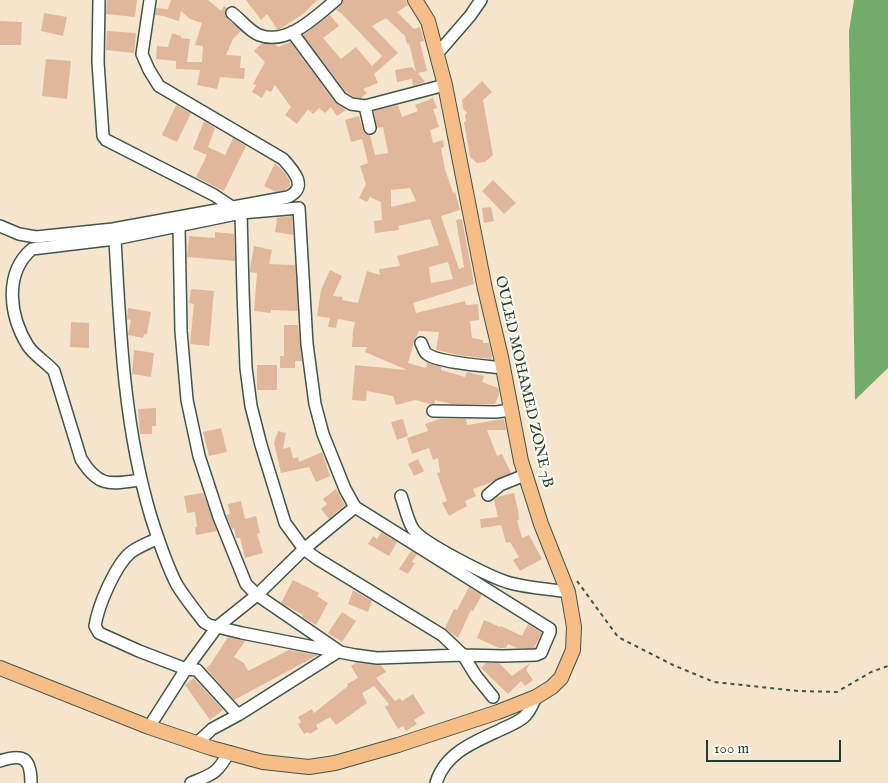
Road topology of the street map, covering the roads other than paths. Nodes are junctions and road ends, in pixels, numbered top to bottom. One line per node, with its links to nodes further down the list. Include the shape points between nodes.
1 (99, 0): 12 (street, via 98,62 103,136)
2 (150, 0): 12 (street, via 142,54 159,86 283,159 298,179 298,186 288,197)
3 (336, 0): 7 (street)
4 (415, 0): 8 (main road, OULED MOHAMED ZONE 7B, via 428,21)
5 (481, 0): 8 (street)
6 (232, 13): 7 (street, via 260,35 273,37)
7 (292, 32): 10 (street, via 341,98 351,104)
8 (437, 54): 9 (main road, OULED MOHAMED ZONE 7B)
9 (445, 84): 10 (street); 17 (main road, OULED MOHAMED ZONE 7B)
10 (365, 106): 11 (street)
11 (370, 128)
12 (237, 210): 13 (street, via 36,237); 14 (street); 24 (street, via 299,208 307,344 315,404 328,448); 26 (street, via 251,406 285,523)
13 (0, 226)
14 (179, 227): 15 (street); 28 (street, via 181,331 187,400 199,456 219,517 246,584)
15 (115, 239): 21 (street, via 128,411); 21 (street, via 32,249 24,256 11,288 14,319 29,348 54,371 81,459 88,471 109,484)
16 (421, 343): 17 (street, via 426,353 433,356 459,363)
17 (503, 368): 18 (main road, OULED MOHAMED ZONE 7B)
18 (510, 410): 19 (street); 20 (main road, OULED MOHAMED ZONE 7B)
19 (434, 411)
20 (525, 475): 22 (street, via 500,485); 27 (main road, OULED MOHAMED ZONE 7B, via 540,524)
21 (140, 480): 25 (street)
22 (488, 495)
23 (401, 496): 27 (street, via 414,530 452,556 510,583)
24 (355, 507): 26 (street); 31 (street, via 550,629 541,653 536,655)
25 (158, 538): 29 (street, via 177,584 204,622); 33 (street, via 130,552 99,606 95,626 99,633)
26 (304, 549): 28 (street); 31 (street, via 442,635)
27 (568, 592): 34 (main road, OULED MOHAMED ZONE 7B, via 574,627 573,650 557,683)
28 (257, 595): 29 (street); 30 (street)
29 (217, 627): 30 (street); 33 (street)
30 (339, 651): 31 (street, via 377,658); 36 (street)
31 (463, 655): 35 (street)
32 (0, 668): 37 (main road, OULED MOHAMED ZONE 7B)
33 (186, 669): 36 (street, via 197,670); 37 (street)
34 (536, 696): 39 (main road, OULED MOHAMED ZONE 7B, via 398,745 309,767 263,762); 43 (street, via 526,716 469,744 453,756)
35 (493, 697)
36 (238, 715): 38 (street, via 212,729)
37 (149, 727): 38 (main road, OULED MOHAMED ZONE 7B)
38 (197, 743): 39 (main road, OULED MOHAMED ZONE 7B)
39 (229, 752): 42 (street, via 221,768)
40 (0, 761): 41 (street, via 16,756 24,759 29,764)
41 (31, 783)
42 (191, 783)
43 (436, 783)

